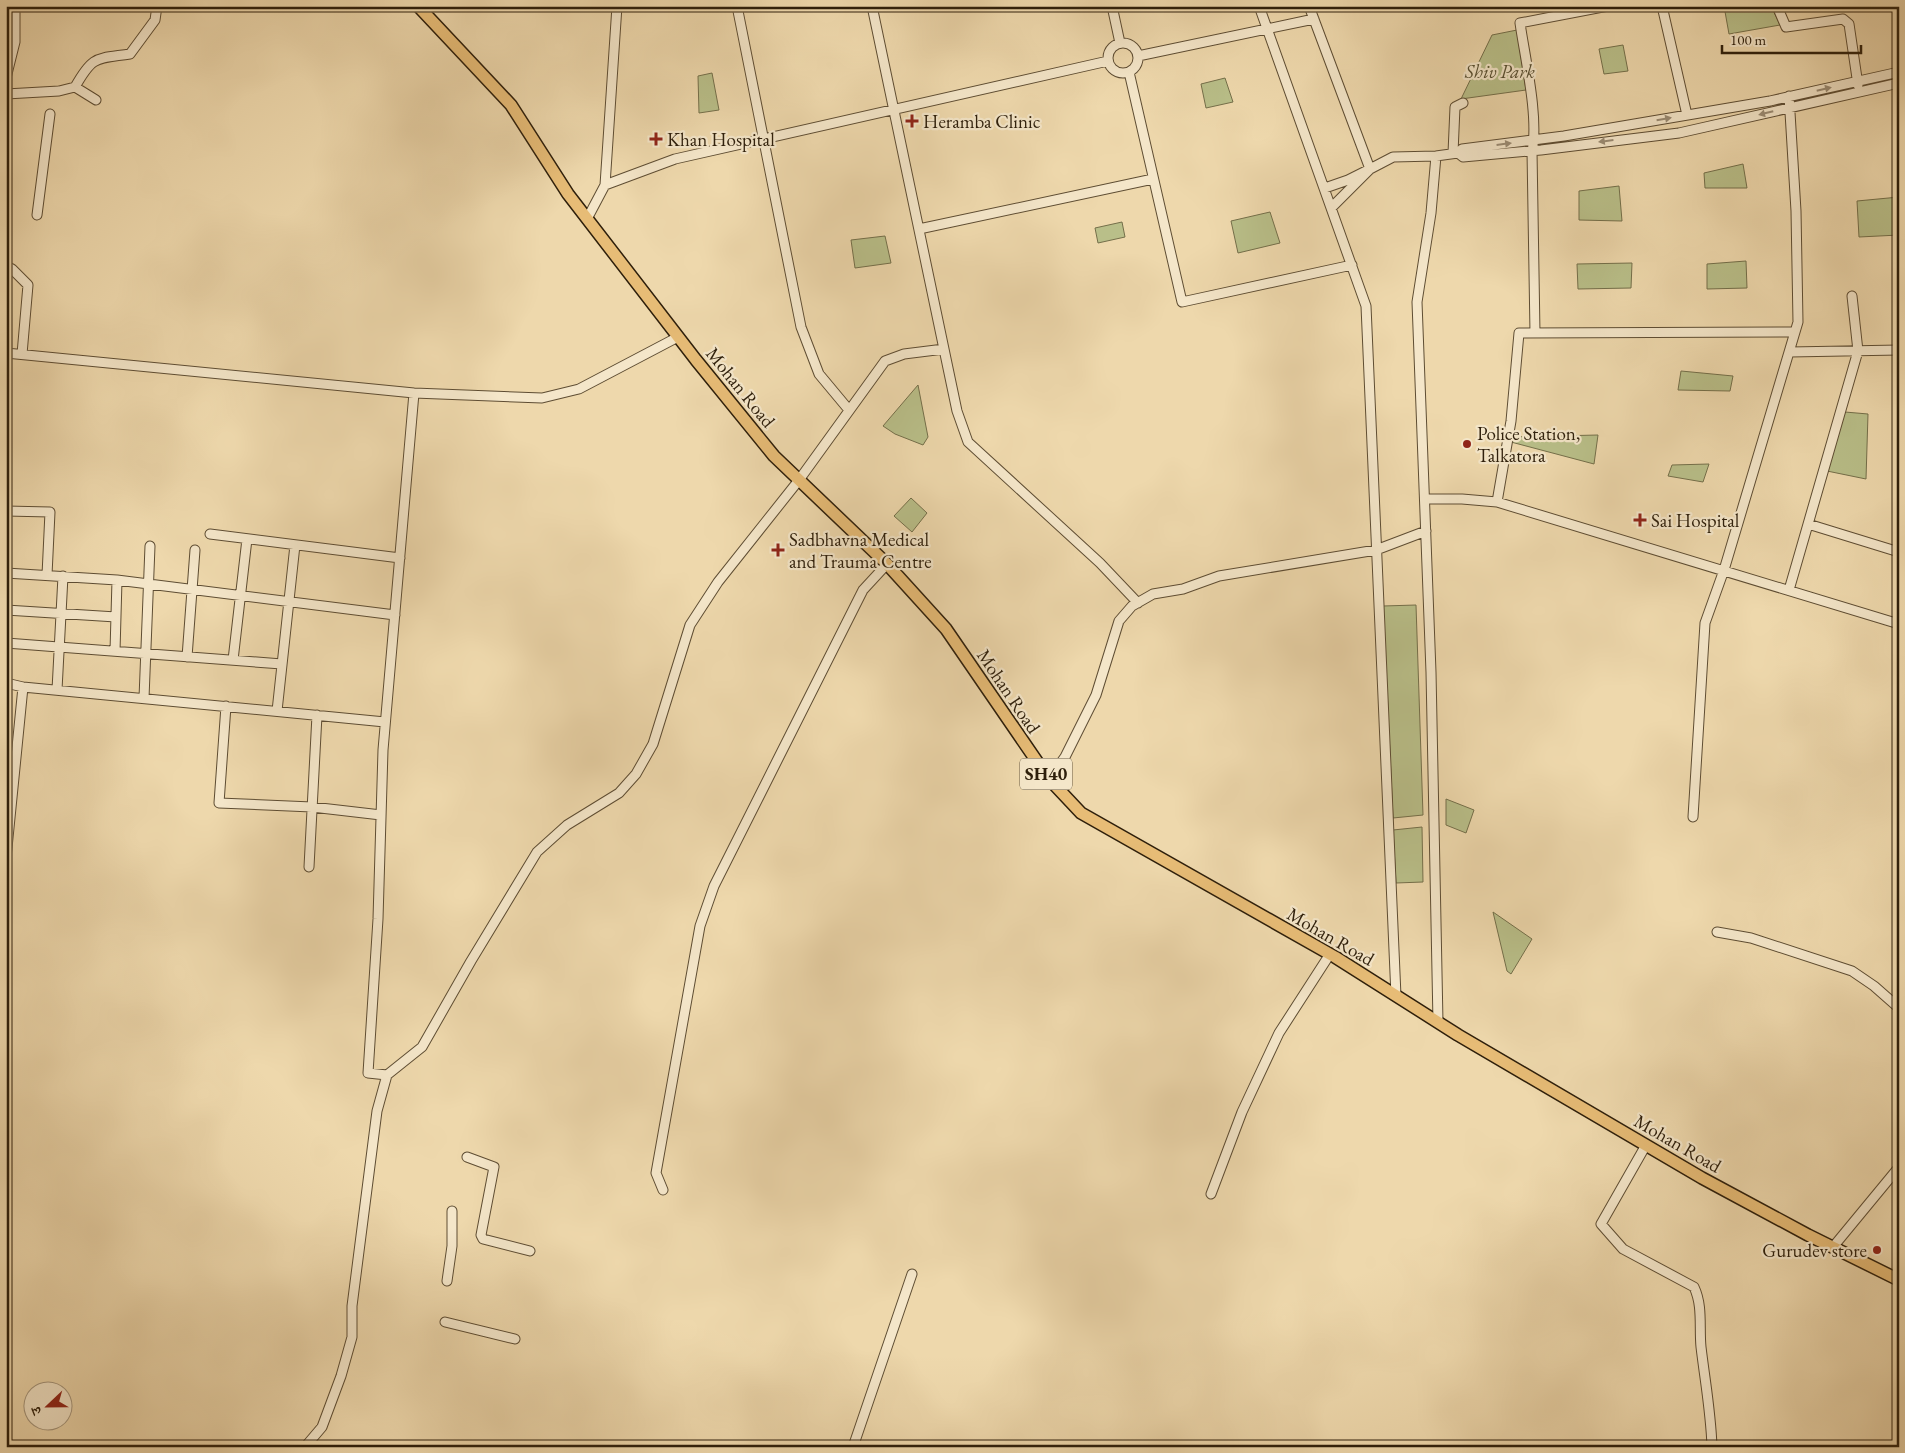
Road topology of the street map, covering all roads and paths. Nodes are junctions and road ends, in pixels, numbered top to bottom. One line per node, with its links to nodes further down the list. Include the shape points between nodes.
1 (15, 6): 20 (street, via 15,42)
2 (157, 6): 23 (street, via 155,20 130,54 96,59 86,68)
3 (418, 6): 44 (main road, Mohan Road / SH40, via 510,106)
4 (617, 6): 40 (street)
5 (737, 6): 33 (street)
6 (872, 6): 30 (street)
7 (1112, 6): 15 (street)
8 (1259, 6): 14 (street)
9 (1309, 6): 13 (street)
10 (1608, 6): 34 (street, via 1520,23 1531,93)
11 (1662, 6): 32 (street)
12 (1777, 6): 21 (street, via 1786,27 1843,20 1849,24)
13 (1314, 19): 14 (street); 38 (street)
14 (1267, 28): 16 (street); 41 (street)
15 (1120, 44): 16 (street, via 1133,47); 17 (street, via 1109,52)
16 (1138, 56): 18 (street)
17 (1108, 61): 18 (street, via 1117,72); 30 (street)
18 (1130, 72): 39 (street)
19 (1899, 72): 21 (street)
20 (6, 78)
21 (1858, 81): 24 (street); 26 (street, one-way to 21)
22 (1899, 83): 24 (street)
23 (75, 87): 25 (street); 27 (street)
24 (1859, 92): 29 (street)
25 (6, 94)
26 (1789, 96): 29 (street); 32 (street)
27 (96, 100)
28 (1462, 103): 36 (street, via 1455,107)
29 (1790, 108): 35 (street, one-way to 35, via 1679,133); 49 (street, via 1796,210 1798,322)
30 (894, 110): 33 (street); 45 (street)
31 (50, 114): 43 (street)
32 (1687, 115): 34 (street, one-way to 32)
33 (764, 139): 40 (street, via 675,159); 59 (street, via 801,327 819,374)
34 (1534, 140): 35 (street); 36 (street, one-way to 34, via 1462,148)
35 (1532, 151): 36 (street, via 1463,157); 50 (street)
36 (1455, 154): 37 (street)
37 (1436, 156): 38 (street, via 1393,157); 61 (street, via 1417,302)
38 (1370, 169): 41 (street); 42 (street)
39 (1153, 178): 45 (street); 46 (street, via 1182,302)
40 (605, 185): 44 (street)
41 (1325, 188): 42 (street)
42 (1332, 207): 46 (street)
43 (37, 216)
44 (587, 219): 51 (main road, Mohan Road / SH40)
45 (919, 229): 52 (street)
46 (1352, 265): 71 (street, via 1366,306)
47 (6, 266): 57 (street, via 28,285)
48 (1852, 296): 54 (street)
49 (1795, 332): 50 (street); 55 (street)
50 (1535, 333): 62 (street, via 1519,333 1511,421)
51 (678, 337): 58 (street, via 579,389 542,398); 60 (main road, Mohan Road / SH40, via 774,456)
52 (944, 349): 59 (street, via 904,354 885,361); 85 (street, via 968,442 1100,563)
53 (1899, 350): 54 (street)
54 (1858, 351): 55 (street); 64 (street)
55 (1790, 352): 75 (street)
56 (6, 353): 57 (street)
57 (22, 354): 58 (street)
58 (414, 394): 73 (street)
59 (849, 410): 60 (street)
60 (799, 480): 74 (main road, Mohan Road / SH40); 117 (street, via 718,582 690,625 653,744 636,774 619,793 568,825 537,852 422,1047)
61 (1425, 499): 62 (street); 65 (street)
62 (1497, 502): 75 (street)
63 (6, 511): 77 (street, via 50,512)
64 (1808, 524): 72 (street); 82 (street)
65 (1426, 531): 71 (street); 116 (street)
66 (210, 534): 67 (street)
67 (247, 539): 68 (street); 83 (street)
68 (295, 545): 73 (street); 84 (street)
69 (150, 546): 80 (street)
70 (195, 550): 81 (street)
71 (1376, 550): 85 (street, via 1220,576 1183,589 1153,594); 114 (street)
72 (1899, 552)
73 (400, 558): 88 (street)
74 (887, 564): 106 (main road, Mohan Road / SH40, via 946,629); 121 (street, via 863,590 714,886 700,926 656,1173)
75 (1724, 570): 82 (street); 109 (street, via 1705,623)
76 (6, 573): 77 (street)
77 (47, 575): 78 (street)
78 (63, 576): 79 (street); 87 (street)
79 (117, 580): 80 (street); 89 (street)
80 (148, 584): 81 (street); 94 (street)
81 (192, 590): 83 (street); 95 (street)
82 (1789, 590): 90 (street)
83 (240, 596): 84 (street); 96 (street)
84 (289, 602): 88 (street); 97 (street)
85 (1138, 603): 106 (street, via 1119,620 1096,695 1065,757)
86 (6, 610): 87 (street)
87 (61, 614): 89 (street); 92 (street)
88 (395, 615): 105 (street)
89 (116, 617): 93 (street)
90 (1899, 624)
91 (6, 643): 92 (street)
92 (60, 647): 93 (street); 100 (street)
93 (115, 651): 94 (street)
94 (146, 654): 95 (street); 101 (street)
95 (188, 657): 96 (street)
96 (233, 660): 97 (street)
97 (282, 664): 103 (street)
98 (6, 683): 99 (street)
99 (23, 687): 100 (street); 110 (street)
100 (57, 690): 101 (street)
101 (144, 698): 102 (street)
102 (226, 706): 103 (street); 107 (street, via 219,802)
103 (277, 711): 104 (street)
104 (317, 715): 105 (street); 107 (street)
105 (385, 722): 108 (street)
106 (1049, 779): 113 (main road, Mohan Road / SH40, via 1081,813)
107 (312, 807): 108 (street); 111 (street)
108 (381, 815): 117 (street, via 368,1074)
109 (1693, 817)
110 (6, 858)
111 (309, 867)
112 (1718, 932): 115 (street, via 1751,938 1852,971)
113 (1330, 954): 114 (main road, Mohan Road / SH40); 122 (street, via 1279,1033 1242,1112)
114 (1396, 996): 116 (main road, Mohan Road / SH40)
115 (1899, 1008)
116 (1438, 1022): 118 (main road, Mohan Road / SH40)
117 (387, 1075): 131 (street, via 377,1111 352,1306 352,1338 322,1427)
118 (1646, 1145): 124 (main road, Mohan Road / SH40); 133 (street, via 1601,1224 1623,1249 1694,1287 1700,1298 1701,1345)
119 (467, 1157): 125 (street, via 494,1167 481,1235 483,1239)
120 (1899, 1168): 124 (street)
121 (663, 1190)
122 (1211, 1194)
123 (452, 1211): 127 (street, via 452,1246)
124 (1833, 1247): 128 (main road, Mohan Road / SH40)
125 (530, 1251)
126 (912, 1274): 132 (street)
127 (447, 1280)
128 (1899, 1280)
129 (446, 1322): 130 (street)
130 (515, 1339)
131 (305, 1447)
132 (853, 1447)
133 (1712, 1447)

